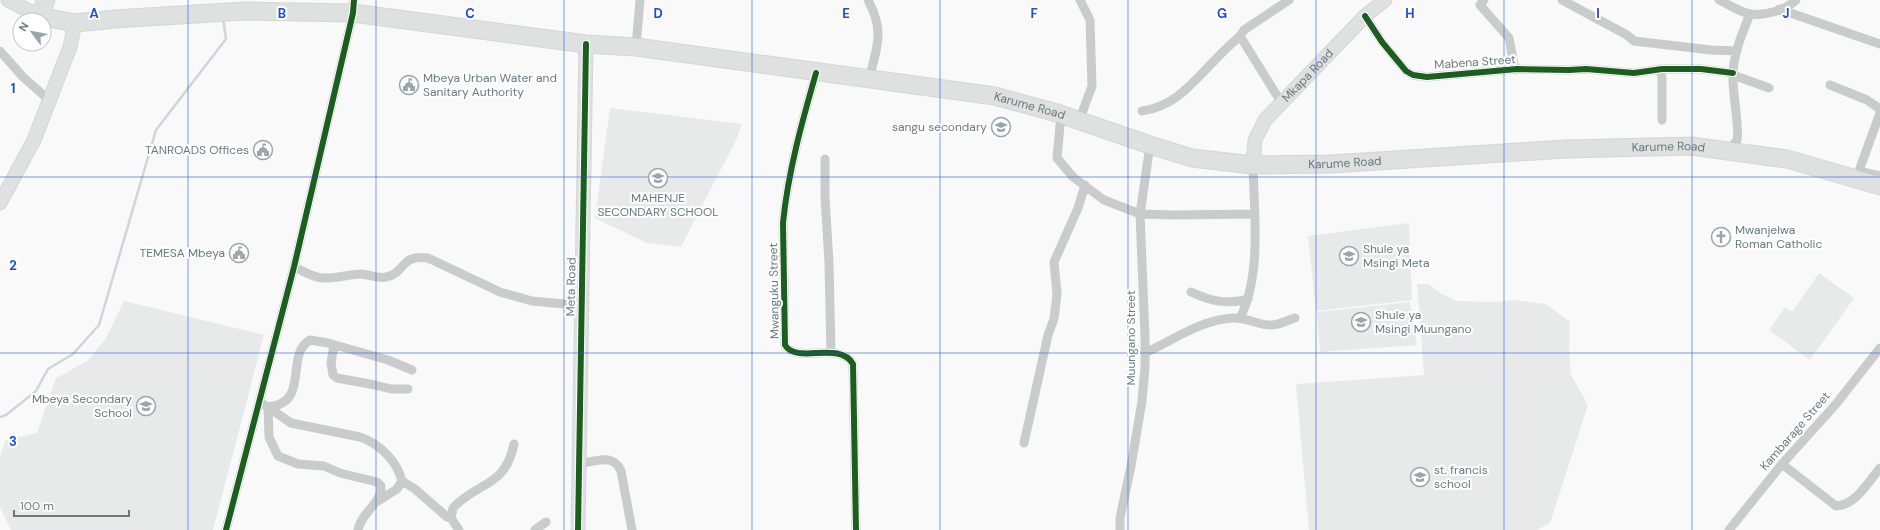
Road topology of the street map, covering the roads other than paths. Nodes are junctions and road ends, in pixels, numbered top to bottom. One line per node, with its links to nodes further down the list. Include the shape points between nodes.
1 (8, 0): 14 (street)
2 (46, 0): 15 (highway)
3 (640, 0): 23 (street)
4 (868, 0): 30 (street, via 879,31)
5 (1080, 0): 40 (street, via 1090,20 1092,86)
6 (1289, 0): 20 (street, via 1250,26)
7 (1385, 0): 17 (street, Mkapa Road)
8 (1484, 0): 27 (street, via 1481,7 1509,38)
9 (1562, 0): 25 (street, via 1634,41)
10 (1719, 0): 16 (street)
11 (1796, 0): 13 (street, via 1790,6)
12 (354, 7): 19 (highway, Karume Road, via 244,11); 21 (highway, Karume Road); 52 (street)
13 (1779, 9): 16 (street, via 1766,14); 22 (street)
14 (31, 12)
15 (41, 12)
16 (1750, 14): 25 (street)
17 (1365, 16): 27 (street, Mabena Street, via 1406,71 1413,74 1427,77); 34 (street, Mkapa Road)
18 (52, 19): 19 (highway, Karume Road)
19 (75, 24): 33 (street, via 70,47)
20 (1241, 36): 34 (street); 36 (street, via 1217,57 1187,90 1165,105)
21 (586, 44): 23 (highway, Karume Road); 55 (street, Meta Road)
22 (1880, 44)
23 (636, 47): 28 (highway, Karume Road)
24 (0, 51): 33 (street)
25 (1737, 51): 29 (street)
26 (1661, 69): 27 (street, Mabena Street, via 1634,72 1586,69); 29 (street, Mabena Street, via 1701,69); 39 (street)
27 (1515, 70)
28 (816, 72): 30 (highway, Karume Road); 60 (street, Mwanguku Street, via 785,204 785,345 797,352)
29 (1733, 74): 32 (street, Mabena Street); 42 (street, via 1738,132 1737,140)
30 (869, 79): 38 (highway, Karume Road, via 995,96)
31 (1830, 85): 35 (street)
32 (1769, 88)
33 (49, 100): 49 (street, via 34,140)
34 (1281, 102): 44 (street, Mkapa Road, via 1265,120 1255,140)
35 (1880, 108)
36 (1142, 111)
37 (1880, 113): 45 (street)
38 (1061, 115): 40 (highway, Karume Road); 47 (street, via 1057,158 1073,177)
39 (1662, 120)
40 (1079, 121): 41 (highway, Karume Road)
41 (1150, 145): 44 (highway, Karume Road, via 1192,158); 50 (street, Muungano Street)
42 (1724, 151): 44 (highway, Karume Road, via 1690,146 1654,146 1557,149 1331,164); 45 (highway, Karume Road, via 1787,160)
43 (825, 159): 60 (street)
44 (1253, 165): 51 (street)
45 (1858, 175): 46 (street); 48 (highway, Karume Road)
46 (1880, 176)
47 (1085, 186): 50 (street, via 1104,200); 66 (street, via 1054,262 1057,294 1054,319 1048,335)
48 (1880, 186)
49 (0, 202)
50 (1140, 214): 51 (street); 61 (street, Muungano Street)
51 (1254, 214): 54 (street, via 1254,272)
52 (294, 267): 55 (street, via 322,278 353,274 385,278 396,274 405,263 417,256 428,258 500,292 532,301); 64 (street)
53 (1191, 292): 54 (street, via 1222,302 1232,303)
54 (1248, 299): 56 (street)
55 (582, 308): 68 (street, Meta Road)
56 (1240, 318): 57 (street, via 1272,325); 61 (street, via 1215,320 1197,326)
57 (1295, 318)
58 (334, 345): 62 (street, via 388,360); 63 (street, via 331,363 333,376 391,389); 65 (street, via 308,341 301,353 288,400 281,405)
59 (1880, 348): 69 (street, Kambarage Street, via 1836,404)
60 (831, 353): 81 (street, Mwanguku Street, via 841,354 853,364)
61 (1145, 353): 82 (street, Muungano Street, via 1142,401 1120,518)
62 (412, 370)
63 (408, 389)
64 (259, 402): 65 (street); 75 (street)
65 (268, 407): 71 (street, via 291,424 369,440 393,461); 72 (street, via 269,437 278,456 298,464 324,466 340,473 377,482 382,489)
66 (1024, 443)
67 (514, 444): 73 (street, via 502,473 453,508)
68 (579, 464): 79 (street, Meta Road); 80 (street, via 611,460 617,463 621,471)
69 (1782, 464): 70 (street, via 1836,506 1848,504); 83 (street, Kambarage Street)
70 (1880, 468)
71 (402, 481): 72 (street, via 397,489); 73 (street)
72 (378, 501): 76 (street, via 365,514)
73 (451, 518): 77 (street)
74 (546, 522): 78 (street)
75 (226, 530)
76 (358, 530)
77 (459, 530)
78 (535, 530)
79 (578, 530)
80 (632, 530)
81 (856, 530)
82 (1120, 530)
83 (1729, 530)

